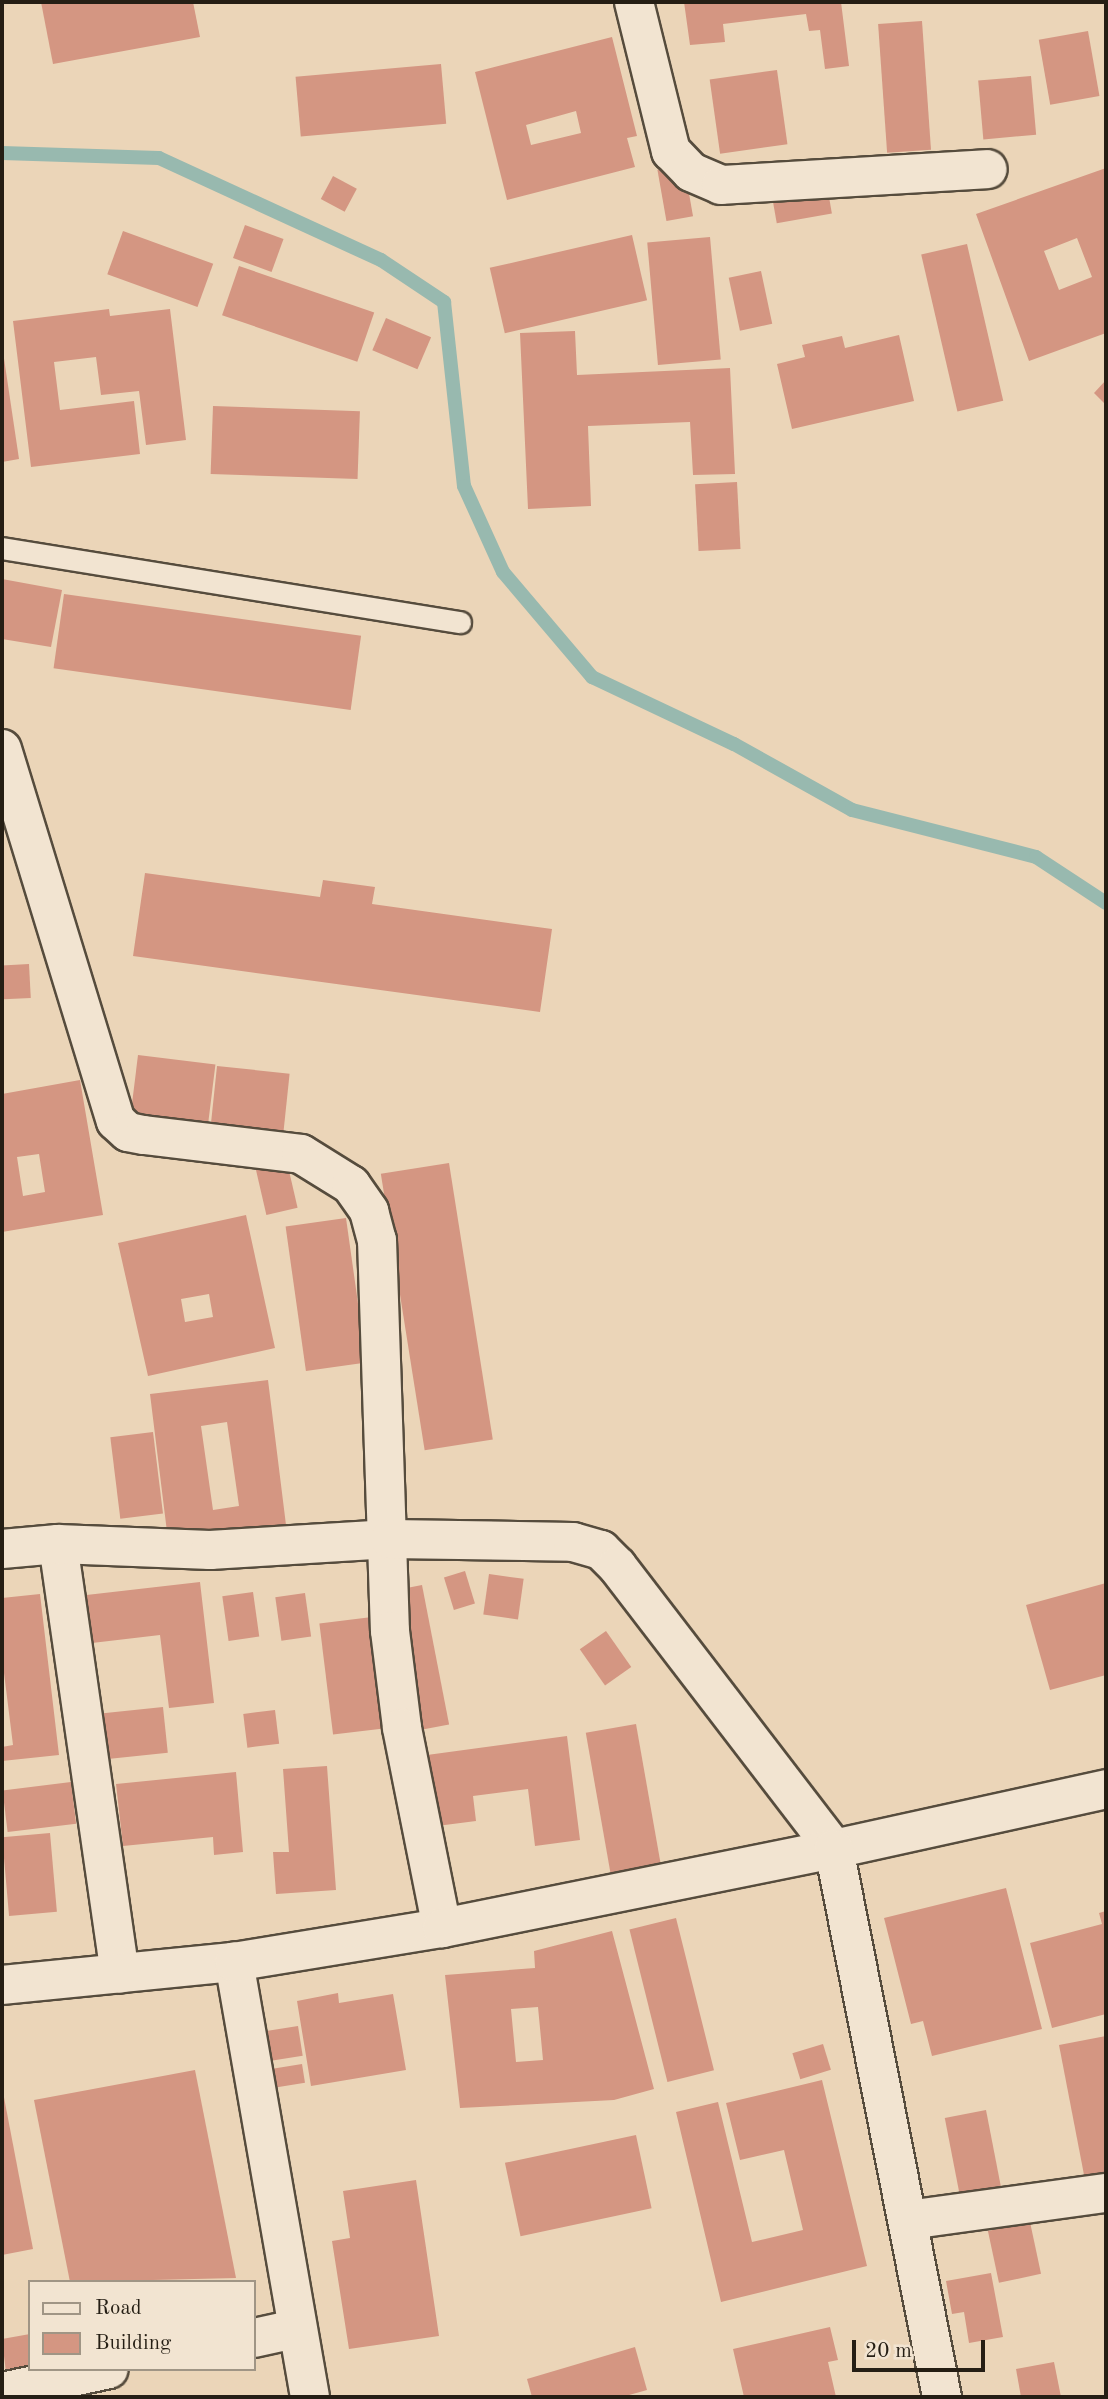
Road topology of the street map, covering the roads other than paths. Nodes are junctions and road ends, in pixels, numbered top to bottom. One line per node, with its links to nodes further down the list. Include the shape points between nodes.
1 (635, 2): 2 (street, via 671,151 691,172 721,185)
2 (988, 169)
3 (2, 548): 4 (lane)
4 (460, 622)
5 (2, 749): 6 (street, via 116,1121 128,1132 301,1154 351,1185 369,1211 377,1240)
6 (390, 1539): 7 (street, via 210,1550); 10 (street, via 573,1542 601,1550); 11 (street, via 390,1631 402,1728)
7 (58, 1544): 8 (street); 13 (street)
8 (2, 1549)
9 (1106, 1789): 10 (street)
10 (834, 1849): 11 (street); 16 (street)
11 (442, 1928): 12 (street)
12 (234, 1962): 13 (street); 17 (street)
13 (120, 1973): 14 (street)
14 (2, 1985)
15 (1106, 2193): 16 (street)
16 (908, 2220): 22 (street)
17 (295, 2329): 18 (street); 21 (street)
18 (256, 2338)
19 (100, 2371): 20 (street)
20 (2, 2392)
21 (310, 2397)
22 (942, 2397)

